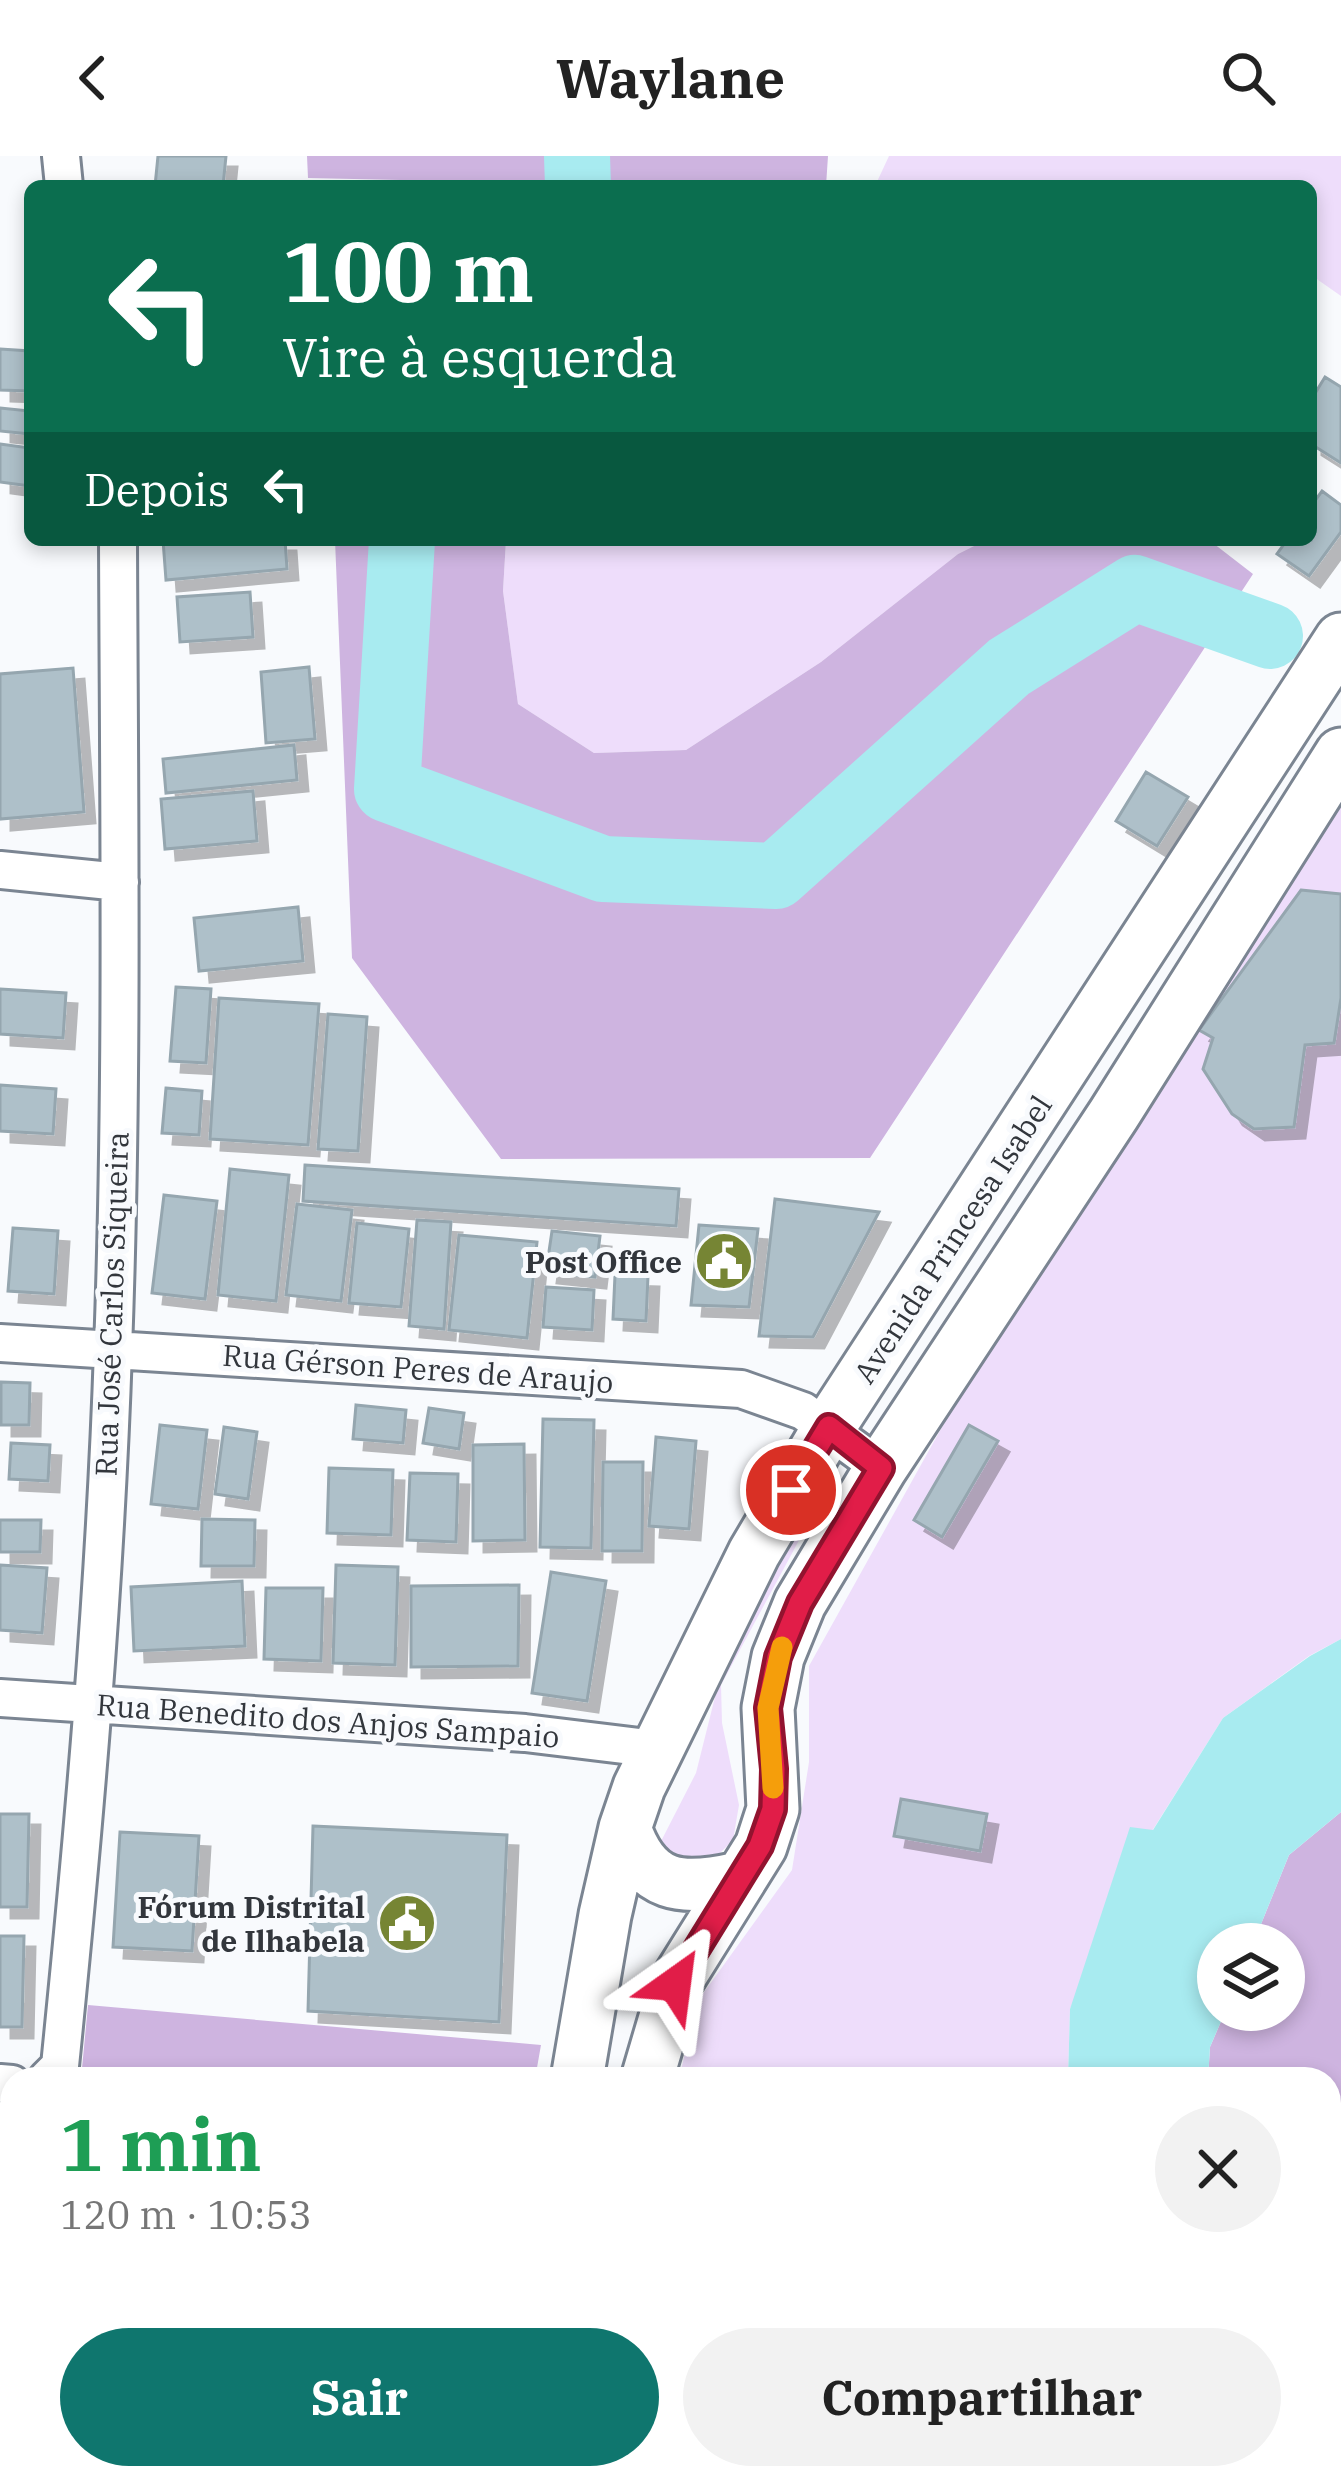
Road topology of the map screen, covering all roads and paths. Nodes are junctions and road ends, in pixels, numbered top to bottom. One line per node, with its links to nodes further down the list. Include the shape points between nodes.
1 (118, 546): 5 (street, Rua José Carlos Siqueira)
2 (1341, 639): 8 (main road, Avenida Princesa Isabel)
3 (1341, 754): 9 (main road)
4 (0, 870): 5 (street)
5 (120, 882): 7 (street, Rua José Carlos Siqueira)
6 (0, 1343): 7 (street, Rua Gérson Peres de Araujo)
7 (113, 1349): 8 (street, Rua Gérson Peres de Araujo, via 741,1389); 11 (street, Rua José Carlos Siqueira)
8 (829, 1427): 9 (street, Rua Gérson Peres de Araujo); 12 (main road, Avenida Princesa Isabel, via 754,1553)
9 (881, 1468): 14 (main road, via 800,1603 778,1657 768,1708 773,1809)
10 (0, 1698): 11 (street, Rua Benedito dos Anjos Sampaio)
11 (94, 1702): 12 (street, Rua Benedito dos Anjos Sampaio); 15 (street, Rua José Carlos Siqueira)
12 (656, 1749): 13 (main road, Avenida Princesa Isabel)
13 (625, 1828): 14 (main road, via 643,1866 668,1882 698,1887); 16 (main road, Avenida Princesa Isabel)
14 (738, 1878): 17 (main road, via 675,1984)
15 (55, 2067)
16 (579, 2067)
17 (650, 2067)

